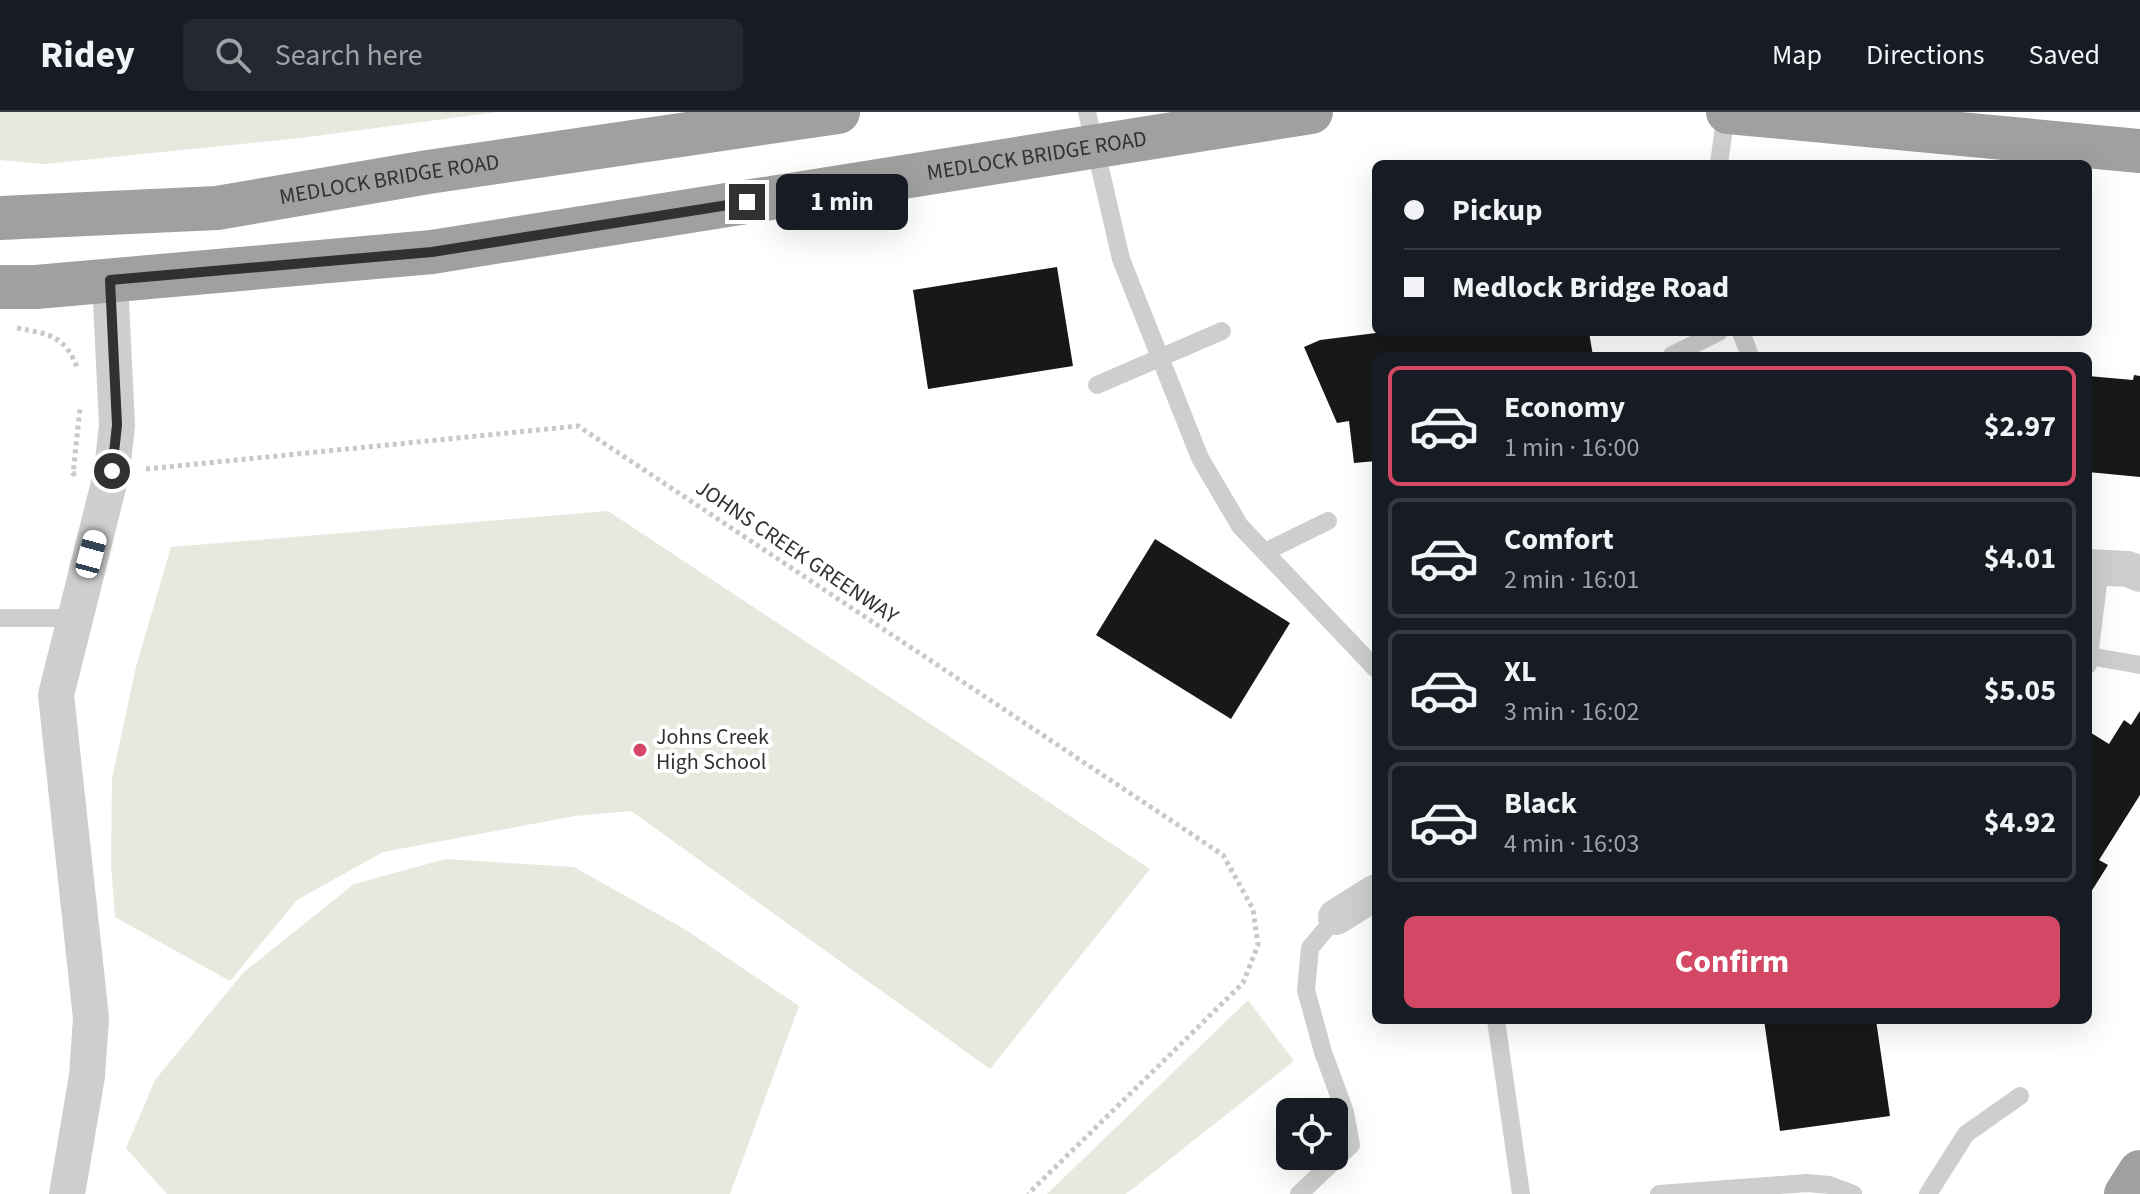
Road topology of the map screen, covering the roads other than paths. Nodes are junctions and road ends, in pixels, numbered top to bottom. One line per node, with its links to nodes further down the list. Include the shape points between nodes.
1 (838, 112): 8 (highway, MEDLOCK BRIDGE ROAD, via 217,208)
2 (1311, 112): 4 (highway, MEDLOCK BRIDGE ROAD)
3 (1727, 112): 5 (highway); 6 (lane)
4 (1090, 129): 10 (highway, MEDLOCK BRIDGE ROAD, via 432,252); 15 (lane, via 1121,259)
5 (2140, 151)
6 (1720, 160)
7 (0, 194): 8 (highway, MEDLOCK BRIDGE ROAD, via 53,201)
8 (82, 215): 9 (highway, MEDLOCK BRIDGE ROAD)
9 (0, 218)
10 (110, 280): 11 (highway, MEDLOCK BRIDGE ROAD, via 36,287); 23 (street, via 117,425 112,471)
11 (3, 306)
12 (1222, 331): 15 (lane)
13 (1711, 336): 14 (lane)
14 (1678, 352)
15 (1161, 357): 16 (lane); 18 (lane, via 1200,458 1240,526)
16 (1097, 385)
17 (1328, 521): 18 (lane)
18 (1265, 552): 25 (lane)
19 (2094, 567): 20 (street); 21 (lane)
20 (2140, 574)
21 (2092, 603)
22 (0, 618): 23 (lane)
23 (75, 618): 32 (street, via 56,695 91,1018)
24 (2092, 657): 26 (lane)
25 (1372, 665)
26 (2140, 665)
27 (1372, 894): 28 (street)
28 (1336, 917): 33 (lane, via 1310,948 1306,990 1351,1145)
29 (1497, 1024): 34 (lane)
30 (2020, 1096): 37 (lane, via 1966,1134)
31 (2140, 1172): 38 (highway)
32 (67, 1194)
33 (1299, 1194)
34 (1521, 1194)
35 (1659, 1194): 36 (lane, via 1807,1183)
36 (1853, 1194)
37 (1928, 1194)
38 (2126, 1194)

